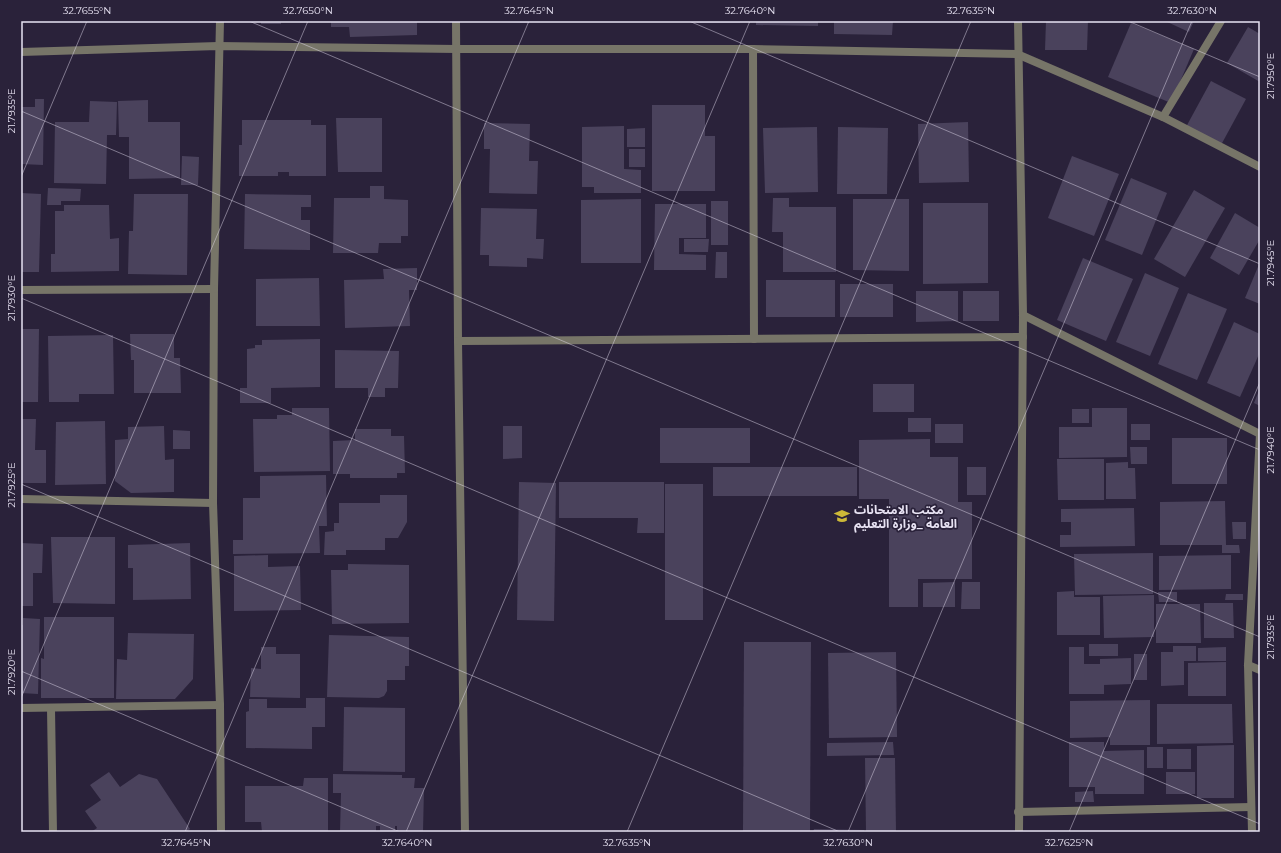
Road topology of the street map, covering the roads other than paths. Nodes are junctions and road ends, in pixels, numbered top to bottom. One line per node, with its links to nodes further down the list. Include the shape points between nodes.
1 (220, 21): 5 (street)
2 (456, 21): 6 (street)
3 (1018, 21): 9 (street)
4 (1221, 21): 10 (street)
5 (218, 46): 6 (street); 8 (street); 12 (street)
6 (457, 49): 7 (street); 17 (street)
7 (753, 49): 9 (street); 16 (street)
8 (21, 52)
9 (1017, 54): 10 (street); 14 (street)
10 (1163, 117): 11 (street)
11 (1260, 167)
12 (214, 289): 13 (street); 20 (street)
13 (21, 290)
14 (1023, 315): 15 (street); 18 (street)
15 (1023, 337): 16 (street); 27 (street)
16 (754, 339): 17 (street)
17 (458, 341): 30 (street)
18 (1260, 434): 21 (street)
19 (21, 499): 20 (street)
20 (213, 503): 23 (street)
21 (1248, 664): 22 (street); 26 (street)
22 (1260, 670)
23 (220, 705): 25 (street); 29 (street)
24 (21, 708): 25 (street)
25 (51, 709): 28 (street)
26 (1251, 806): 27 (street); 32 (street)
27 (1018, 812): 31 (street)
28 (53, 832)
29 (221, 832)
30 (465, 832)
31 (1019, 832)
32 (1252, 832)

